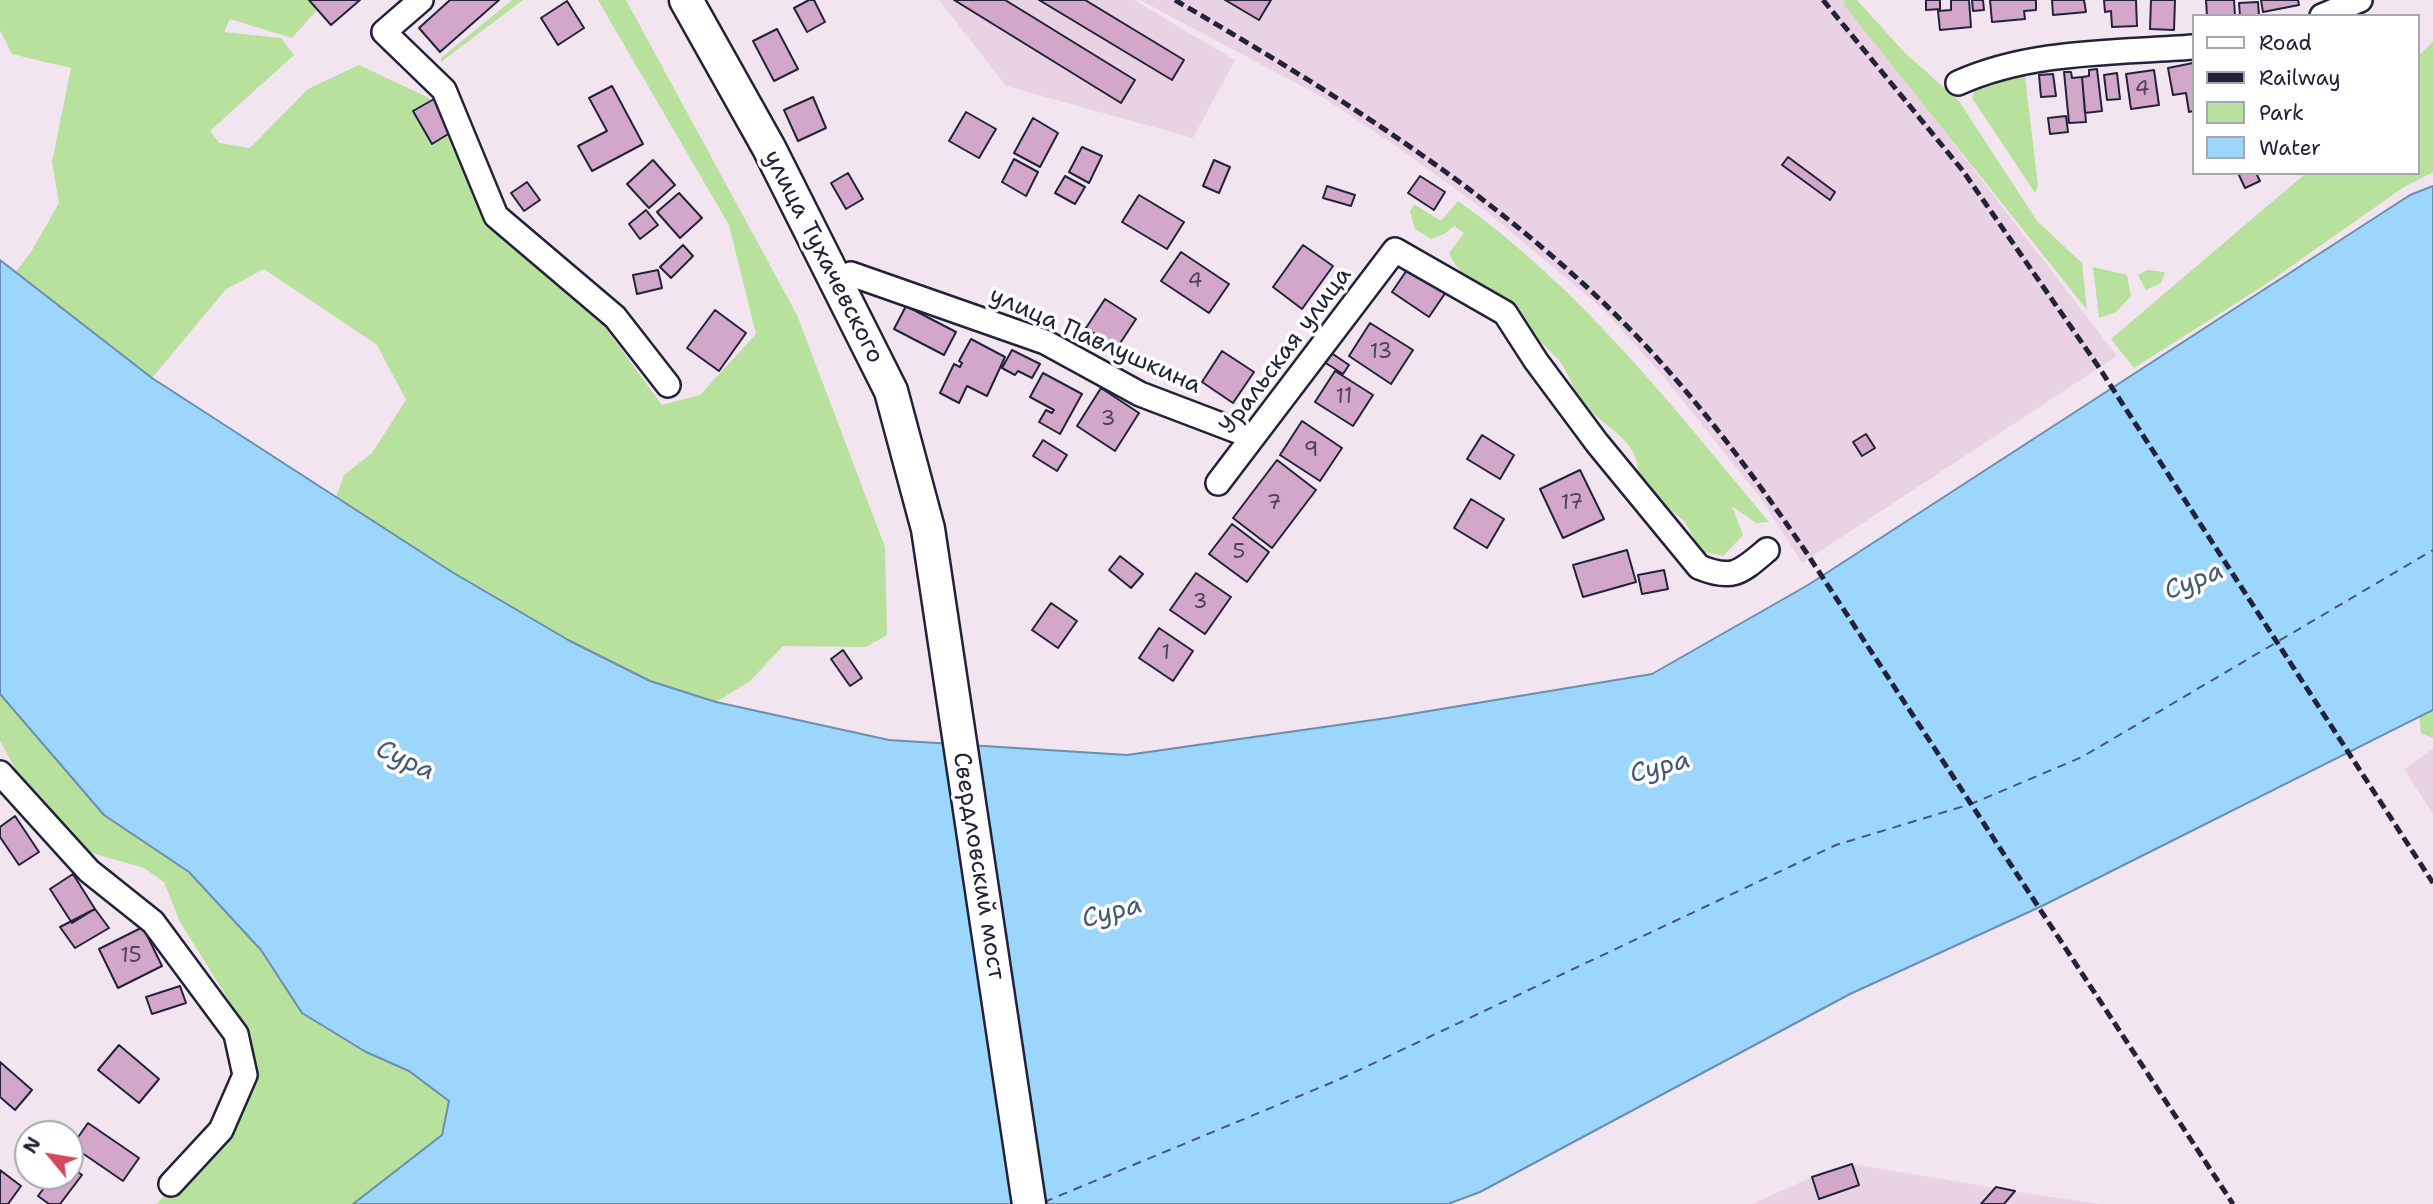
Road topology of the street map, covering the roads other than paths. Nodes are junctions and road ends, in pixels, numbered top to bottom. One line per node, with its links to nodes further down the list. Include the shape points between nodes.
1 (422, 0): 8 (street, via 384,32 444,90 496,216 615,317)
2 (685, 0): 7 (main road, улица Тухачевского, via 769,148)
3 (2360, 0): 4 (street)
4 (2327, 14)
5 (2192, 47): 6 (street, via 2027,61)
6 (1958, 83)
7 (836, 281): 9 (street, улица Павлушкина, via 851,274 998,323 1045,342 1140,394); 11 (main road, улица Тухачевского, via 891,391)
8 (667, 385)
9 (1253, 437): 10 (street, Уральская улица); 12 (street, Уральская улица, via 1395,250 1506,313 1597,443 1699,567 1716,574 1739,573)
10 (1218, 483)
11 (928, 528): 15 (main road, Свердловский мост)
12 (1767, 550)
13 (0, 773): 14 (street, via 89,872 153,922 236,1034 245,1075 221,1130)
14 (172, 1184)
15 (1029, 1204)

